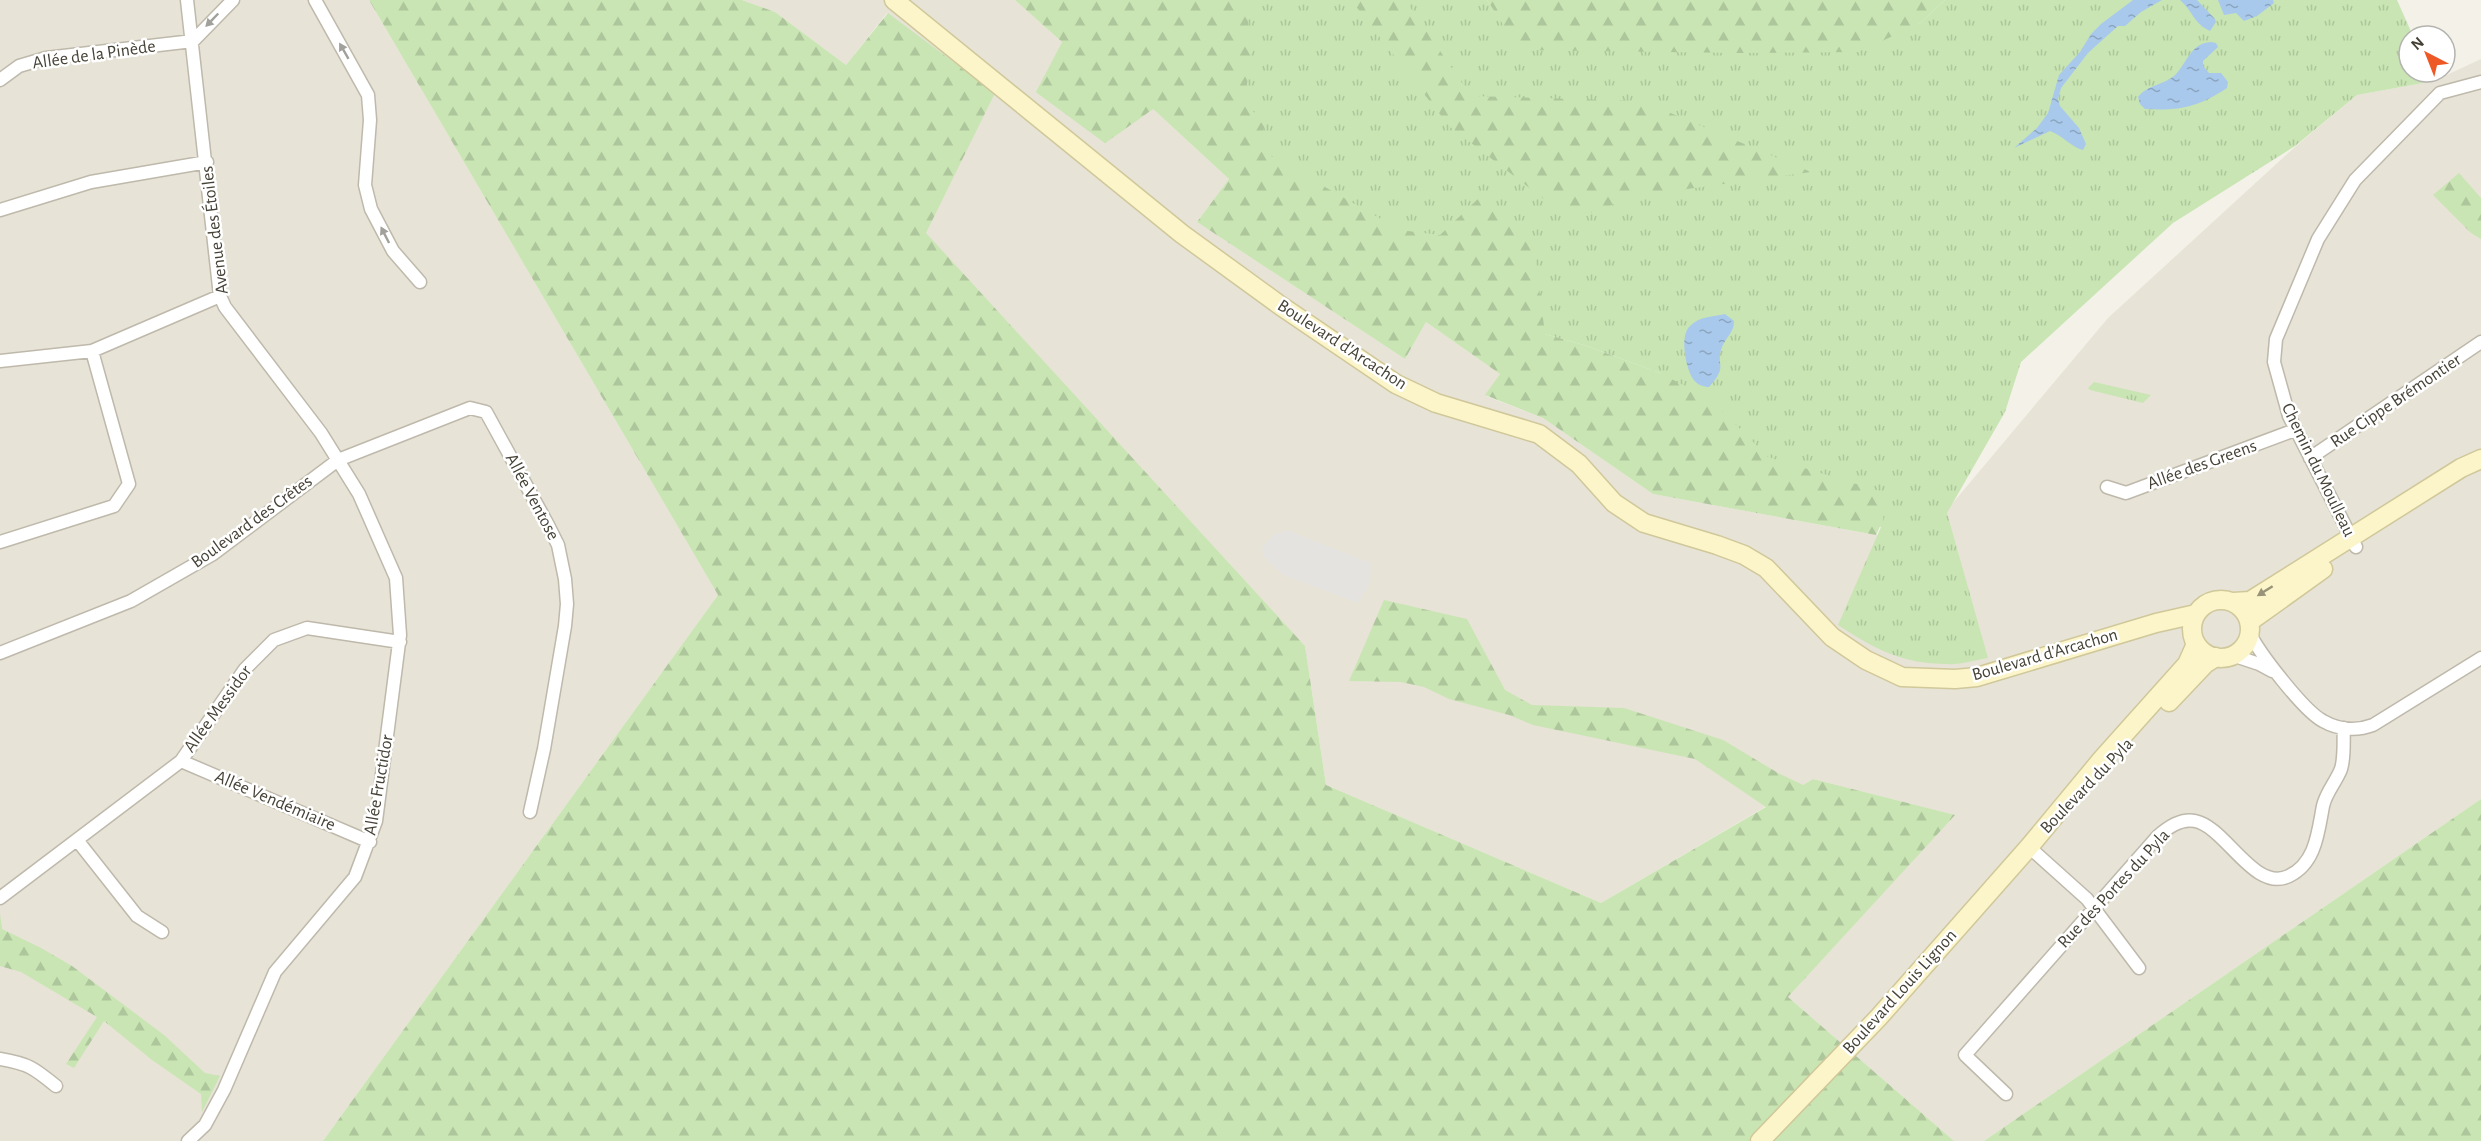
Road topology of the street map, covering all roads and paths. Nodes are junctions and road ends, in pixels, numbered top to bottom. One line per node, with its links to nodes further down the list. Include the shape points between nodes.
1 (187, 0): 5 (street, Avenue des Étoiles)
2 (233, 0): 5 (street, one-way to 5)
3 (315, 0): 10 (street, one-way to 3, via 393,251 371,209 364,185 370,120 368,95)
4 (894, 0): 24 (main road, Boulevard d'Arcachon, via 1182,234 1347,351 1396,384 1436,403 1539,434 1579,464 1614,503 1644,523 1717,545 1766,568 1832,637 1866,660 1902,677 1977,677)
5 (193, 41): 6 (street, Allée de la Pinède, via 46,58 19,66); 8 (street, Avenue des Étoiles)
6 (0, 80)
7 (2481, 82): 15 (street, Chemin du Moulleau, via 2440,93 2355,180 2326,224 2291,301 2274,351 2276,374)
8 (207, 162): 9 (street, via 91,182); 11 (street, Avenue des Étoiles)
9 (0, 210)
10 (420, 282)
11 (220, 296): 13 (street); 17 (street, Avenue des Étoiles)
12 (2481, 342): 16 (street, Rue Cippe Brémontier)
13 (92, 351): 14 (street); 20 (street, via 129,484 114,506)
14 (0, 361)
15 (2295, 430): 16 (street, Chemin du Moulleau); 19 (street, Allée des Greens, via 2126,493)
16 (2310, 458): 21 (street, Chemin du Moulleau)
17 (338, 460): 27 (street, Allée Fructidor, via 396,578); 28 (street, Boulevard des Crêtes, via 213,554 131,601); 34 (street, Allée Ventose, via 470,408 486,412 548,525 558,545 567,604)
18 (2481, 460): 21 (main road, via 2461,468)
19 (2108, 487)
20 (0, 542)
21 (2353, 543): 22 (main road, one-way to 22, via 2250,601); 25 (main road)
22 (2233, 602): 23 (main road, via 2216,600); 25 (main road, via 2243,610)
23 (2196, 614): 24 (main road, Boulevard d'Arcachon); 26 (main road)
24 (2156, 623): 26 (main road, via 2174,625)
25 (2249, 627): 29 (main road, via 2246,642); 31 (street, via 2259,650)
26 (2195, 640): 29 (main road, via 2204,652); 37 (main road, Boulevard du Pyla, via 2187,664)
27 (399, 642): 33 (street, Allée Messidor, via 307,628 274,640 245,669); 36 (street, Allée Fructidor)
28 (0, 653)
29 (2224, 656): 31 (street, via 2259,664); 37 (main road, Boulevard du Pyla, via 2203,667)
30 (2481, 658): 32 (street, via 2373,725)
31 (2282, 679): 32 (street, via 2316,717)
32 (2344, 728): 39 (street, Rue des Portes du Pyla, via 2343,763 2324,801 2315,848 2294,873 2280,879 2262,875 2207,827 2188,821 2158,836)
33 (181, 761): 35 (street, Allée Messidor); 36 (street, Allée Vendémiaire)
34 (530, 812)
35 (77, 840): 38 (street, Allée Messidor); 40 (street, via 137,916)
36 (370, 842): 45 (street, Allée Fructidor, via 355,877 275,972 224,1090 205,1125)
37 (2032, 843): 39 (street); 46 (main road, Boulevard Louis Lignon, via 1879,1017)
38 (0, 898)
39 (2095, 908): 41 (street); 44 (street, Rue des Portes du Pyla, via 1965,1055)
40 (162, 933)
41 (2139, 968)
42 (0, 1059): 43 (street, via 23,1063)
43 (56, 1086)
44 (2006, 1094)
45 (188, 1141)
46 (1760, 1141)

